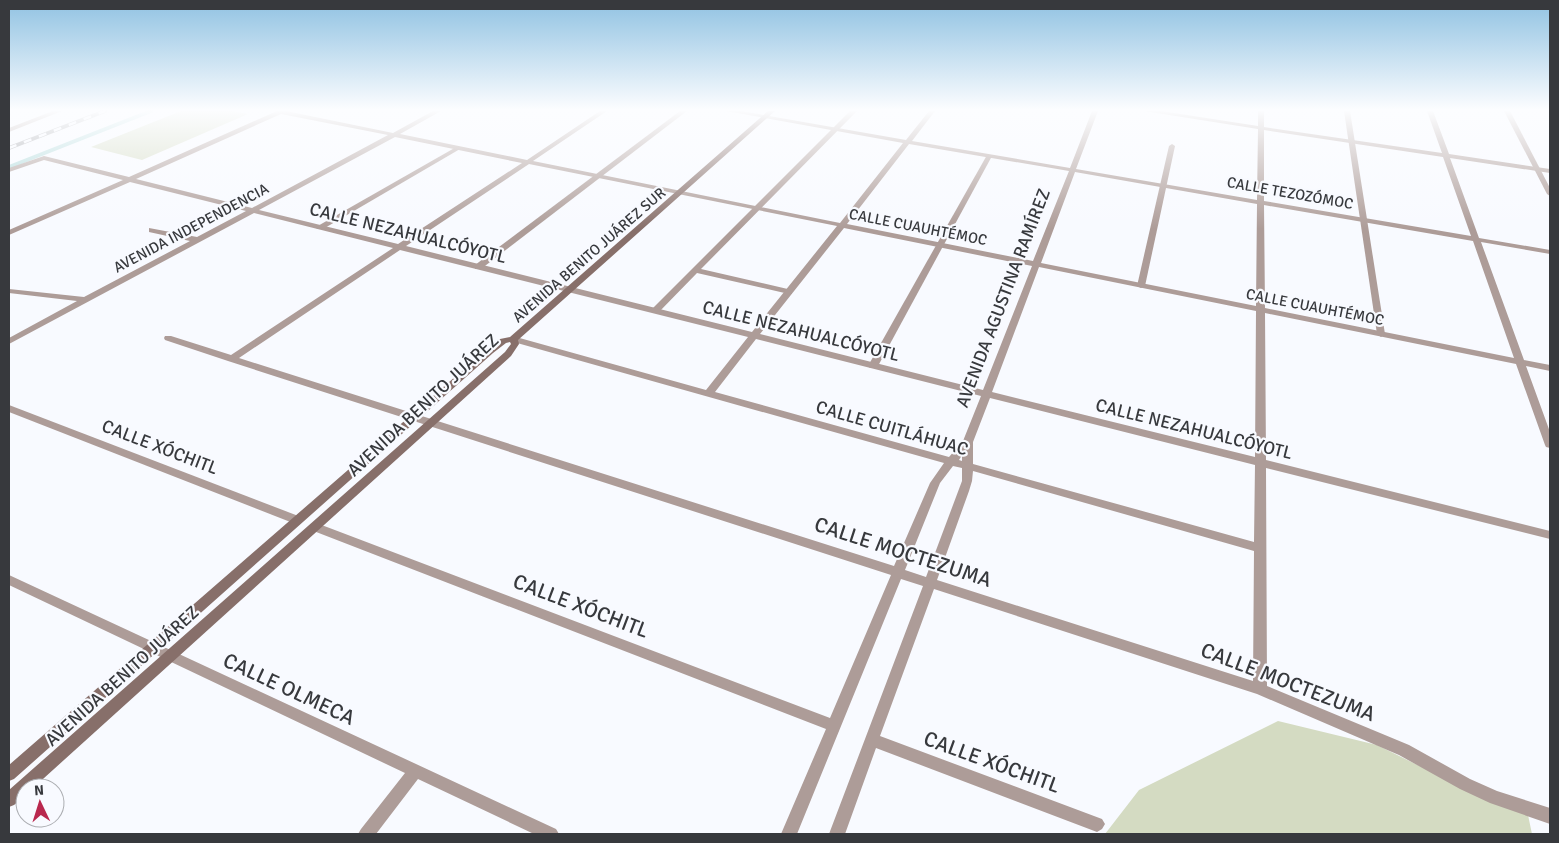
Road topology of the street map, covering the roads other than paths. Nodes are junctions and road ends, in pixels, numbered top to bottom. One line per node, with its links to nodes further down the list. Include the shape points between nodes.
1 (194, 150): 26 (street)
2 (365, 150): 32 (street, AVENIDA INDEPENDENCIA)
3 (454, 150): 35 (street)
4 (470, 150): 20 (street, CALLE CUAUHTÉMOC)
5 (545, 150): 20 (street)
6 (633, 150): 25 (street)
7 (728, 150): 28 (street, AVENIDA BENITO JUÁREZ SUR)
8 (816, 150): 31 (street)
9 (901, 150): 34 (street)
10 (957, 150): 18 (street, CALLE TEZOZÓMOC)
11 (1079, 150): 23 (street, AVENIDA AGUSTINA RAMÍREZ)
12 (1171, 150): 27 (street)
13 (1261, 150): 30 (street)
14 (1352, 150): 33 (street)
15 (1408, 150): 19 (street)
16 (1444, 150): 19 (street)
17 (1527, 150): 21 (street)
18 (990, 156): 23 (street, CALLE TEZOZÓMOC); 40 (street)
19 (1446, 156): 21 (street); 38 (street)
20 (527, 162): 25 (street, CALLE CUAUHTÉMOC); 41 (street)
21 (1537, 169): 24 (street); 29 (street)
22 (9, 170): 26 (street, CALLE NEZAHUALCÓYOTL, via 44,158)
23 (1072, 170): 27 (street, CALLE TEZOZÓMOC); 43 (street, AVENIDA AGUSTINA RAMÍREZ)
24 (1550, 171)
25 (598, 177): 28 (street, CALLE CUAUHTÉMOC); 44 (street)
26 (129, 179): 32 (street, CALLE NEZAHUALCÓYOTL); 37 (street)
27 (1163, 186): 30 (street, CALLE TEZOZÓMOC); 46 (street)
28 (679, 193): 31 (street, CALLE CUAUHTÉMOC); 47 (street, AVENIDA BENITO JUÁREZ SUR)
29 (1550, 194)
30 (1261, 202): 33 (street, CALLE TEZOZÓMOC); 51 (street)
31 (757, 209): 34 (street, CALLE CUAUHTÉMOC); 45 (street)
32 (253, 210): 35 (street, CALLE NEZAHUALCÓYOTL); 39 (street, AVENIDA INDEPENDENCIA)
33 (1364, 220): 38 (street, CALLE TEZOZÓMOC); 53 (street)
34 (841, 226): 40 (street, CALLE CUAUHTÉMOC); 49 (street)
35 (320, 227): 41 (street, CALLE NEZAHUALCÓYOTL)
36 (152, 230): 39 (street)
37 (9, 233)
38 (1476, 239): 42 (street, CALLE TEZOZÓMOC); 59 (street)
39 (198, 240): 50 (street, AVENIDA INDEPENDENCIA)
40 (940, 246): 43 (street, CALLE CUAUHTÉMOC); 60 (street)
41 (399, 247): 44 (street, CALLE NEZAHUALCÓYOTL); 58 (street)
42 (1550, 252)
43 (1036, 265): 46 (street, CALLE CUAUHTÉMOC); 63 (street, AVENIDA AGUSTINA RAMÍREZ)
44 (478, 267): 47 (street, CALLE NEZAHUALCÓYOTL)
45 (696, 270): 49 (street); 52 (street)
46 (1141, 286): 51 (street, CALLE CUAUHTÉMOC)
47 (569, 290): 52 (street, CALLE NEZAHUALCÓYOTL); 56 (street, AVENIDA BENITO JUÁREZ SUR)
48 (9, 291): 50 (street)
49 (789, 292): 54 (street)
50 (86, 300): 57 (street, AVENIDA INDEPENDENCIA)
51 (1261, 310): 53 (street, CALLE CUAUHTÉMOC); 70 (street)
52 (655, 311): 54 (street, CALLE NEZAHUALCÓYOTL)
53 (1381, 334): 59 (street, CALLE CUAUHTÉMOC)
54 (754, 336): 60 (street, CALLE NEZAHUALCÓYOTL); 62 (street)
55 (168, 338): 58 (street, CALLE MOCTEZUMA)
56 (514, 339): 62 (street, CALLE CUITLÁHUAC); 65 (street, AVENIDA BENITO JUÁREZ, via 497,345); 66 (street, AVENIDA BENITO JUÁREZ, via 515,344 508,354)
57 (9, 341)
58 (231, 359): 65 (street, CALLE MOCTEZUMA)
59 (1520, 362): 61 (street, CALLE CUAUHTÉMOC); 68 (street)
60 (873, 366): 63 (street, CALLE NEZAHUALCÓYOTL)
61 (1550, 368)
62 (708, 394): 69 (street, CALLE CUITLÁHUAC)
63 (986, 394): 67 (street, AVENIDA AGUSTINA RAMÍREZ); 70 (street, CALLE NEZAHUALCÓYOTL)
64 (9, 408): 72 (street, CALLE XÓCHITL)
65 (414, 417): 66 (street, CALLE MOCTEZUMA); 72 (street, AVENIDA BENITO JUÁREZ)
66 (431, 423): 73 (street, AVENIDA BENITO JUÁREZ); 76 (street, CALLE MOCTEZUMA)
67 (968, 442): 69 (street, AVENIDA AGUSTINA RAMÍREZ); 71 (street, AVENIDA AGUSTINA RAMÍREZ)
68 (1550, 445)
69 (950, 462): 71 (street, CALLE CUITLÁHUAC); 76 (street, AVENIDA AGUSTINA RAMÍREZ, via 935,483)
70 (1260, 463): 74 (street, CALLE NEZAHUALCÓYOTL); 75 (street)
71 (967, 466): 75 (street, CALLE CUITLÁHUAC); 78 (street, AVENIDA AGUSTINA RAMÍREZ, via 964,491)
72 (297, 520): 79 (street, AVENIDA BENITO JUÁREZ)
73 (314, 527): 80 (street, AVENIDA BENITO JUÁREZ); 82 (street, CALLE XÓCHITL)
74 (1550, 535)
75 (1261, 548): 81 (street)
76 (898, 573): 78 (street, CALLE MOCTEZUMA); 82 (street, AVENIDA AGUSTINA RAMÍREZ)
77 (9, 580): 79 (street, CALLE OLMECA)
78 (929, 583): 81 (street, CALLE MOCTEZUMA); 83 (street, AVENIDA AGUSTINA RAMÍREZ)
79 (153, 648): 80 (street, CALLE OLMECA); 85 (street, AVENIDA BENITO JUÁREZ)
80 (170, 656): 84 (street, CALLE OLMECA); 86 (street, AVENIDA BENITO JUÁREZ)
81 (1260, 689): 87 (street, CALLE MOCTEZUMA, via 1404,750 1495,798)
82 (833, 725): 91 (street, AVENIDA AGUSTINA RAMÍREZ)
83 (872, 740): 88 (street, CALLE XÓCHITL); 92 (street, AVENIDA AGUSTINA RAMÍREZ)
84 (416, 770): 89 (street); 90 (street, CALLE OLMECA)
85 (9, 774)
86 (9, 800)
87 (1550, 816)
88 (1098, 824)
89 (366, 834)
90 (551, 834)
91 (789, 834)
92 (837, 834)

